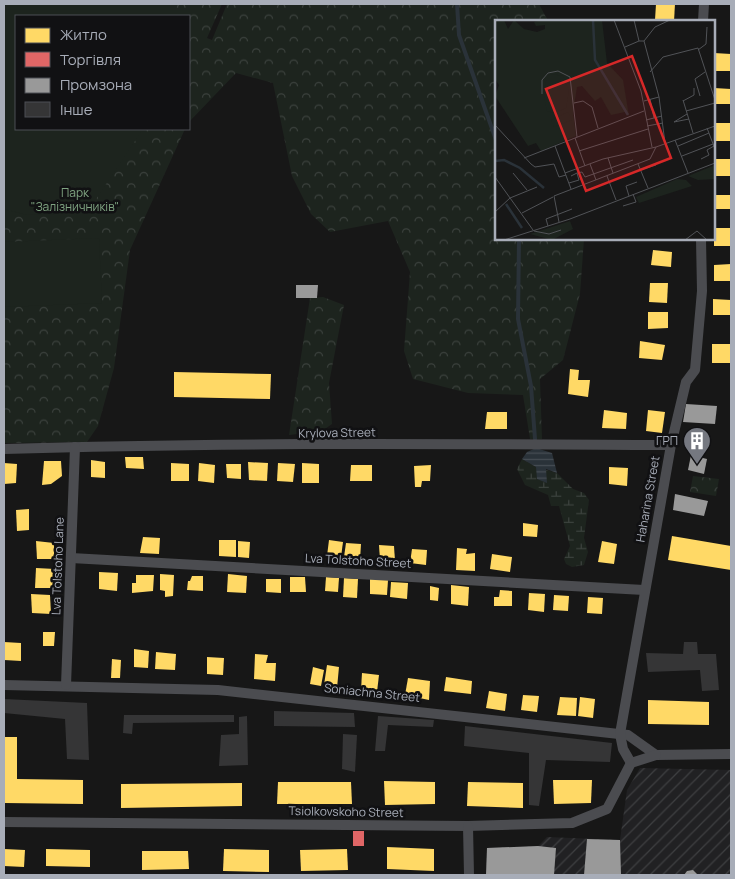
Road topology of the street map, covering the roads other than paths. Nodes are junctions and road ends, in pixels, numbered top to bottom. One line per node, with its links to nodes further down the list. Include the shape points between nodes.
1 (704, 4): 2 (street)
2 (703, 20)
3 (701, 240): 4 (street, Haharina Street, via 702,291 695,370 686,382)
4 (671, 445): 5 (street, Krylova Street); 8 (street, Haharina Street)
5 (75, 447): 6 (street, Krylova Street); 7 (street, Lva Tolstoho Lane)
6 (4, 450)
7 (71, 558): 8 (street, Lva Tolstoho Street); 10 (street, Lva Tolstoho Lane)
8 (644, 590): 11 (street, Haharina Street)
9 (4, 685): 10 (street, Soniachna Street)
10 (66, 685): 11 (street, Soniachna Street, via 218,690)
11 (620, 734): 13 (street, Soniachna Street, via 628,735); 14 (street, Haharina Street, via 623,749)
12 (731, 754): 13 (street)
13 (656, 755): 14 (street)
14 (631, 763): 16 (street, Tsiolkovskoho Street, via 607,809 572,823)
15 (4, 822): 16 (street, Tsiolkovskoho Street)
16 (468, 826): 17 (street)
17 (469, 875)

